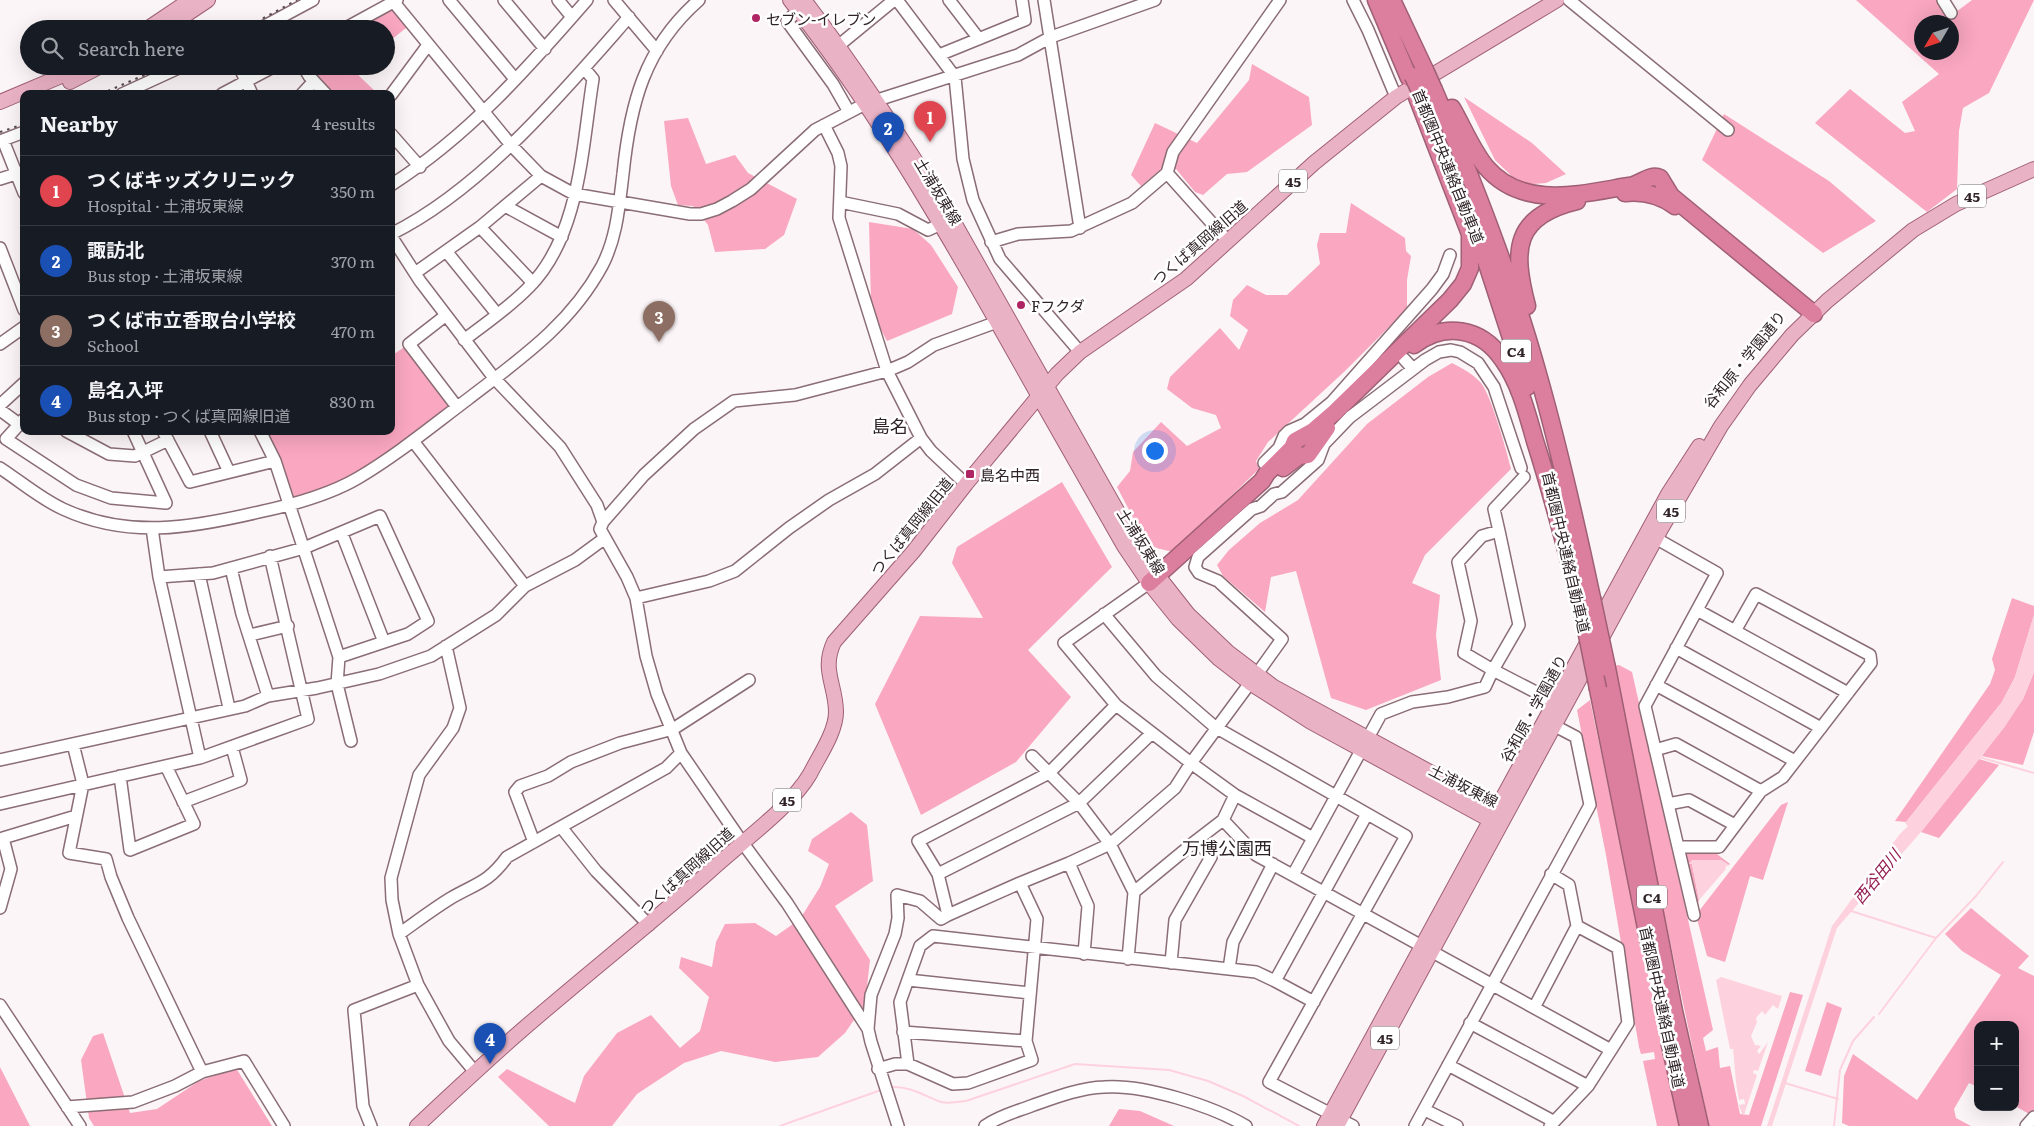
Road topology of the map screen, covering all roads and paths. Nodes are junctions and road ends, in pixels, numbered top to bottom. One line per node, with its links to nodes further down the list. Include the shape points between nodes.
1 (190, 0): 27 (main road)
2 (208, 0): 28 (main road)
3 (313, 0): 29 (street)
4 (449, 0): 47 (street)
5 (504, 0): 35 (street)
6 (558, 0): 25 (street)
7 (587, 0): 25 (street)
8 (614, 0): 26 (street)
9 (699, 0): 36 (street, via 675,23)
10 (896, 0): 34 (street); 37 (street)
11 (948, 0): 32 (street)
12 (1022, 0): 32 (street, via 1025,20)
13 (1044, 0): 31 (street)
14 (1155, 0): 31 (street)
15 (1280, 0): 76 (street, via 1172,152)
16 (1353, 0): 60 (street)
17 (1376, 0): 39 (highway, 首都圏中央連絡自動車道 / C4)
18 (1392, 0): 39 (highway, 首都圏中央連絡自動車道 / C4, via 1405,25)
19 (1558, 0): 60 (main road, つくば真岡線旧道 / 45)
20 (1569, 0): 68 (street)
21 (1944, 0): 24 (street)
22 (394, 1): 30 (street); 33 (street)
23 (797, 4): 34 (main road, 土浦坂東線); 62 (main road, 土浦坂東線); 66 (street, via 787,21 833,84)
24 (1951, 13)
25 (572, 17): 35 (street)
26 (629, 17): 36 (street); 38 (street)
27 (160, 20)
28 (178, 20)
29 (276, 20)
30 (360, 20)
31 (1051, 36): 46 (street, via 1018,55); 86 (street)
32 (980, 39): 37 (street)
33 (428, 45): 57 (street); 65 (street)
34 (838, 46): 62 (main road, 土浦坂東線)
35 (544, 49): 47 (street)
36 (657, 51): 81 (street, via 632,107)
37 (939, 55): 46 (street)
38 (584, 68): 72 (street); 80 (street, via 593,79)
39 (1420, 73): 58 (highway, 首都圏中央連絡自動車道 / C4, bridge)
40 (64, 75): 50 (main road)
41 (82, 75): 51 (main road)
42 (163, 75): 52 (street)
43 (244, 75): 48 (street)
44 (258, 75): 48 (street)
45 (310, 75): 49 (street)
46 (956, 77): 62 (street); 92 (street, via 963,159 973,200)
47 (516, 80): 65 (street)
48 (247, 81): 53 (street); 54 (street)
49 (314, 81): 55 (street); 56 (street)
50 (30, 90)
51 (51, 90)
52 (131, 90)
53 (230, 90)
54 (250, 90)
55 (306, 90)
56 (322, 90)
57 (395, 90)
58 (1428, 92): 88 (highway, via 1477,155 1499,180 1510,187 1531,195 1568,195 1634,186 1657,176 1671,196); 118 (highway, 首都圏中央連絡自動車道 / C4, via 1473,184 1509,283); 131 (highway, via 1470,234 1470,268 1463,284 1450,300 1335,412 1313,431 1295,440 1292,448); 147 (highway, 首都圏中央連絡自動車道 / C4, via 1503,310)
59 (20, 94): 61 (main road)
60 (1396, 97): 90 (main road, つくば真岡線旧道 / 45, via 1314,163)
61 (0, 102)
62 (871, 102): 66 (street); 84 (main road, 土浦坂東線); 112 (main road, 土浦坂東線, via 951,217)
63 (20, 104): 64 (main road)
64 (0, 111)
65 (485, 112): 72 (street); 73 (street)
66 (849, 112): 67 (street)
67 (824, 125): 81 (street, via 751,189 717,209 690,214); 82 (street, via 841,166)
68 (1728, 130)
69 (20, 133): 71 (street)
70 (395, 139): 73 (street)
71 (2, 140): 75 (street)
72 (512, 145): 77 (street); 87 (street, via 453,194)
73 (420, 167): 79 (street)
74 (2034, 169): 99 (main road, 谷和原・学園通り / 45, via 1956,204 1886,242 1839,280)
75 (20, 173): 78 (street)
76 (1167, 173): 86 (street, via 1132,203); 90 (street)
77 (541, 176): 80 (street); 83 (street)
78 (0, 179)
79 (395, 183)
80 (574, 194): 81 (street); 89 (street)
81 (620, 200): 110 (street, via 615,234 586,295 558,327)
82 (840, 202): 84 (street, via 898,214 928,230); 109 (street, via 838,218)
83 (505, 206): 85 (street); 89 (street)
84 (941, 224): 102 (main road, 土浦坂東線)
85 (480, 227): 94 (street); 97 (street)
86 (1080, 228): 92 (street, via 1018,234)
87 (395, 233)
88 (1716, 234): 99 (highway); 118 (highway, via 1664,198 1641,192 1563,204 1540,214 1532,222 1520,242 1520,272 1546,375)
89 (562, 237): 97 (street)
90 (1227, 240): 106 (main road, つくば真岡線旧道 / 45, via 1186,279)
91 (395, 241): 96 (street)
92 (991, 242): 106 (street, via 1000,258)
93 (0, 248): 98 (street)
94 (446, 251): 96 (street); 100 (street)
95 (1450, 255): 128 (street, via 1443,274 1389,344 1332,402 1305,424 1289,431 1279,448)
96 (415, 273): 101 (street)
97 (533, 283): 100 (street)
98 (20, 300)
99 (1811, 311): 138 (main road, 谷和原・学園通り / 45, via 1783,333 1731,396 1668,494)
100 (497, 314): 104 (street)
101 (445, 316): 104 (street); 114 (street, via 409,344)
102 (996, 322): 109 (street, via 934,345); 112 (main road, 土浦坂東線)
103 (20, 330): 105 (street)
104 (464, 340): 110 (street)
105 (0, 344)
106 (1080, 352): 112 (main road, つくば真岡線旧道 / 45)
107 (1404, 359): 108 (street)
108 (1413, 369): 136 (street, via 1439,352 1451,350 1478,363 1494,386 1523,473 1494,509); 159 (street, via 1350,417 1324,444 1318,460 1282,492 1252,509 1195,562 1199,573 1218,581 1282,639)
109 (887, 371): 124 (street); 134 (street, via 795,395 734,401 694,429 644,475)
110 (494, 378): 114 (street); 134 (street, via 560,447 597,505)
111 (20, 387): 113 (street)
112 (1043, 392): 132 (main road, つくば真岡線旧道 / 45); 145 (main road, 土浦坂東線, via 1132,537)
113 (0, 405)
114 (457, 406): 125 (street)
115 (0, 410): 116 (street)
116 (20, 421)
117 (20, 424): 126 (street, via 6,439 76,485 111,498 166,503)
118 (1554, 432): 147 (highway, 首都圏中央連絡自動車道 / C4)
119 (73, 435): 126 (street, via 109,454 135,456)
120 (135, 435): 126 (street)
121 (212, 435): 130 (street)
122 (262, 435): 127 (street)
123 (165, 436): 126 (street); 130 (street, via 190,482)
124 (921, 438): 132 (street); 148 (street, via 875,474 789,528 735,572)
125 (413, 441): 133 (street, via 356,479); 146 (street)
126 (143, 452)
127 (275, 461): 130 (street); 133 (street)
128 (1264, 463)
129 (0, 468): 135 (street, via 69,512 116,526)
130 (229, 472)
131 (1262, 482): 145 (highway); 147 (highway, via 1293,460 1308,455 1338,415 1416,344 1435,332 1457,330 1468,333 1492,347 1502,358 1522,397)
132 (966, 484): 206 (main road, つくば真岡線旧道 / 45, via 913,552 834,642 828,658 836,714 827,738 798,790)
133 (288, 506): 135 (street, via 201,526); 140 (street)
134 (603, 522): 139 (street, via 600,529)
135 (152, 528): 144 (street)
136 (1498, 531): 158 (street, via 1519,625); 158 (street, via 1482,536 1458,562 1470,621 1464,653)
137 (342, 534): 140 (street); 154 (street); 154 (street, via 380,516 428,621 408,634)
138 (1651, 536): 149 (street, via 1717,573); 166 (main road, 谷和原・学園通り / 45); 170 (main road, 谷和原・学園通り / 45)
139 (604, 538): 146 (street, via 575,560); 148 (street)
140 (304, 548): 141 (street); 157 (street)
141 (270, 556): 142 (street); 151 (street)
142 (231, 568): 143 (street); 153 (street)
143 (199, 574): 144 (street); 168 (street)
144 (158, 577): 169 (street)
145 (1153, 579): 150 (street); 159 (main road, 土浦坂東線)
146 (525, 586): 155 (street, via 496,615)
147 (1584, 595): 264 (highway, 首都圏中央連絡自動車道 / C4, bridge, via 1583,615); 265 (highway, 首都圏中央連絡自動車道 / C4, bridge, via 1607,668 1674,1011)
148 (636, 598): 173 (street, via 646,656 657,694)
149 (1697, 610): 152 (street); 156 (street)
150 (1104, 614): 167 (street, via 1064,643); 171 (street, via 1156,676)
151 (288, 626): 153 (street); 163 (street)
152 (1735, 631): 164 (street); 164 (street, via 1756,594 1870,655 1871,663)
153 (250, 635): 165 (street)
154 (384, 642): 157 (street)
155 (446, 646): 161 (street, via 408,665); 223 (street, via 460,708 453,728 419,775 411,800 391,878)
156 (1676, 648): 162 (street); 172 (street)
157 (339, 656): 161 (street)
158 (1493, 670): 166 (street); 177 (street, via 1485,686 1448,697 1412,702 1381,714)
159 (1253, 679): 171 (street); 177 (main road, 土浦坂東線, via 1292,698)
160 (749, 680): 173 (street)
161 (337, 684): 163 (street); 175 (street)
162 (1656, 685): 179 (street, via 1645,706); 184 (street)
163 (301, 690): 165 (street); 178 (street, via 308,719)
164 (1848, 693): 172 (street)
165 (268, 696): 168 (street, via 245,706)
166 (1555, 702): 199 (main road, 谷和原・学園通り / 45)
167 (1116, 704): 174 (street); 187 (street)
168 (229, 708): 169 (street)
169 (190, 718): 176 (street); 182 (street)
170 (1555, 726): 199 (main road, 谷和原・学園通り / 45); 212 (street, via 1576,737 1590,805)
171 (1215, 727): 185 (street); 192 (street)
172 (1821, 728): 184 (street)
173 (673, 729): 180 (street); 205 (street, via 620,743 520,786 515,792)
174 (1152, 733): 185 (street); 194 (street)
175 (351, 740)
176 (73, 744): 183 (street); 189 (street)
177 (1365, 744): 192 (street); 199 (main road, 土浦坂東線)
178 (232, 747): 182 (street); 193 (street, via 242,780)
179 (1655, 750): 190 (street, via 1676,744); 196 (street)
180 (682, 753): 202 (street, via 666,768); 206 (street)
181 (1032, 756): 187 (street)
182 (200, 758): 186 (street)
183 (0, 760)
184 (1795, 761): 190 (street, via 1783,777)
185 (1191, 763): 191 (street); 207 (street, via 1175,788)
186 (166, 766): 188 (street); 193 (street)
187 (1049, 773): 194 (street); 211 (street, via 918,841)
188 (120, 776): 189 (street); 193 (street, via 130,850 194,824)
189 (82, 784): 195 (street); 198 (street)
190 (1761, 791): 201 (street)
191 (1235, 794): 200 (street); 203 (street)
192 (1335, 796): 197 (street); 203 (street)
193 (183, 802)
194 (1079, 803): 207 (street); 211 (street)
195 (0, 804)
196 (1668, 804): 201 (street, via 1689,800); 208 (street)
197 (1367, 814): 216 (street); 218 (street, via 1406,836)
198 (76, 816): 217 (street, via 3,838 11,869); 246 (street, via 69,853 106,858 128,918)
199 (1496, 816): 224 (main road, 谷和原・学園通り / 45)
200 (1223, 820): 204 (street); 210 (street, via 1256,855)
201 (1735, 825): 208 (street, via 1719,847)
202 (561, 827): 205 (street); 221 (street, via 596,871)
203 (1313, 838): 213 (street)
204 (1197, 840): 215 (street); 228 (street, via 1211,857 1175,920)
205 (534, 842): 223 (street, via 507,857 485,882 452,898)
206 (742, 842): 221 (main road, つくば真岡線旧道 / 45); 239 (street, via 787,903)
207 (1110, 844): 209 (street); 215 (street)
208 (1678, 848): 219 (street)
209 (1069, 863): 214 (street); 226 (street, via 1088,906)
210 (1273, 864): 213 (street); 229 (street, via 1233,942)
211 (938, 874): 220 (street)
212 (1551, 874): 222 (street, via 1569,885); 232 (street)
213 (1293, 875): 216 (street)
214 (1020, 883): 220 (street); 225 (street, via 1038,919)
215 (1134, 892): 227 (street)
216 (1324, 892): 218 (street); 231 (street)
217 (0, 908)
218 (1362, 913): 224 (street); 235 (street)
219 (1694, 915)
220 (948, 916): 239 (street, via 941,919 920,901 898,894 895,934 871,995)
221 (649, 925): 247 (main road, つくば真岡線旧道 / 45)
222 (1577, 926): 237 (street); 242 (street, via 1618,948 1628,1023)
223 (399, 934): 233 (street)
224 (1427, 948): 232 (street); 252 (main road, 谷和原・学園通り / 45)
225 (1036, 949): 226 (street); 230 (street, via 933,936 920,946); 234 (street)
226 (1084, 954): 227 (street)
227 (1128, 958): 228 (street)
228 (1171, 963): 229 (street)
229 (1229, 970): 231 (street, via 1256,972)
230 (908, 980): 234 (street); 240 (street, via 900,1002)
231 (1276, 981): 235 (street)
232 (1492, 983): 237 (street); 238 (street)
233 (418, 985): 247 (street, via 448,1041); 256 (street, via 354,1010 363,1106)
234 (1030, 993): 241 (street)
235 (1314, 1002): 252 (street, via 1269,1082)
236 (0, 1005): 249 (street)
237 (1535, 1006): 242 (street)
238 (1470, 1023): 244 (street); 248 (street)
239 (868, 1029): 245 (street)
240 (903, 1032): 241 (street); 243 (street)
241 (1026, 1041): 243 (street, via 1032,1060 968,1082 953,1084)
242 (1611, 1050): 248 (street)
243 (908, 1064): 245 (street)
244 (1448, 1065): 250 (street); 253 (street)
245 (878, 1069): 258 (street)
246 (202, 1072): 249 (street, via 133,1102); 255 (street, via 244,1061)
247 (475, 1072): 257 (main road, つくば真岡線旧道 / 45)
248 (1588, 1086): 253 (street)
249 (67, 1107): 254 (street)
250 (1425, 1110): 262 (street); 263 (street)
251 (2034, 1117): 266 (street)
252 (1340, 1121): 261 (main road, 谷和原・学園通り / 45)
253 (1551, 1124)
254 (80, 1126)
255 (284, 1126)
256 (371, 1126)
257 (417, 1126)
258 (898, 1126)
259 (985, 1126): 260 (street, via 1079,1090 1105,1086 1161,1094 1231,1117)
260 (1246, 1126)
261 (1324, 1126)
262 (1415, 1126)
263 (1457, 1126)
264 (1688, 1126)
265 (1700, 1126)
266 (2026, 1126)

